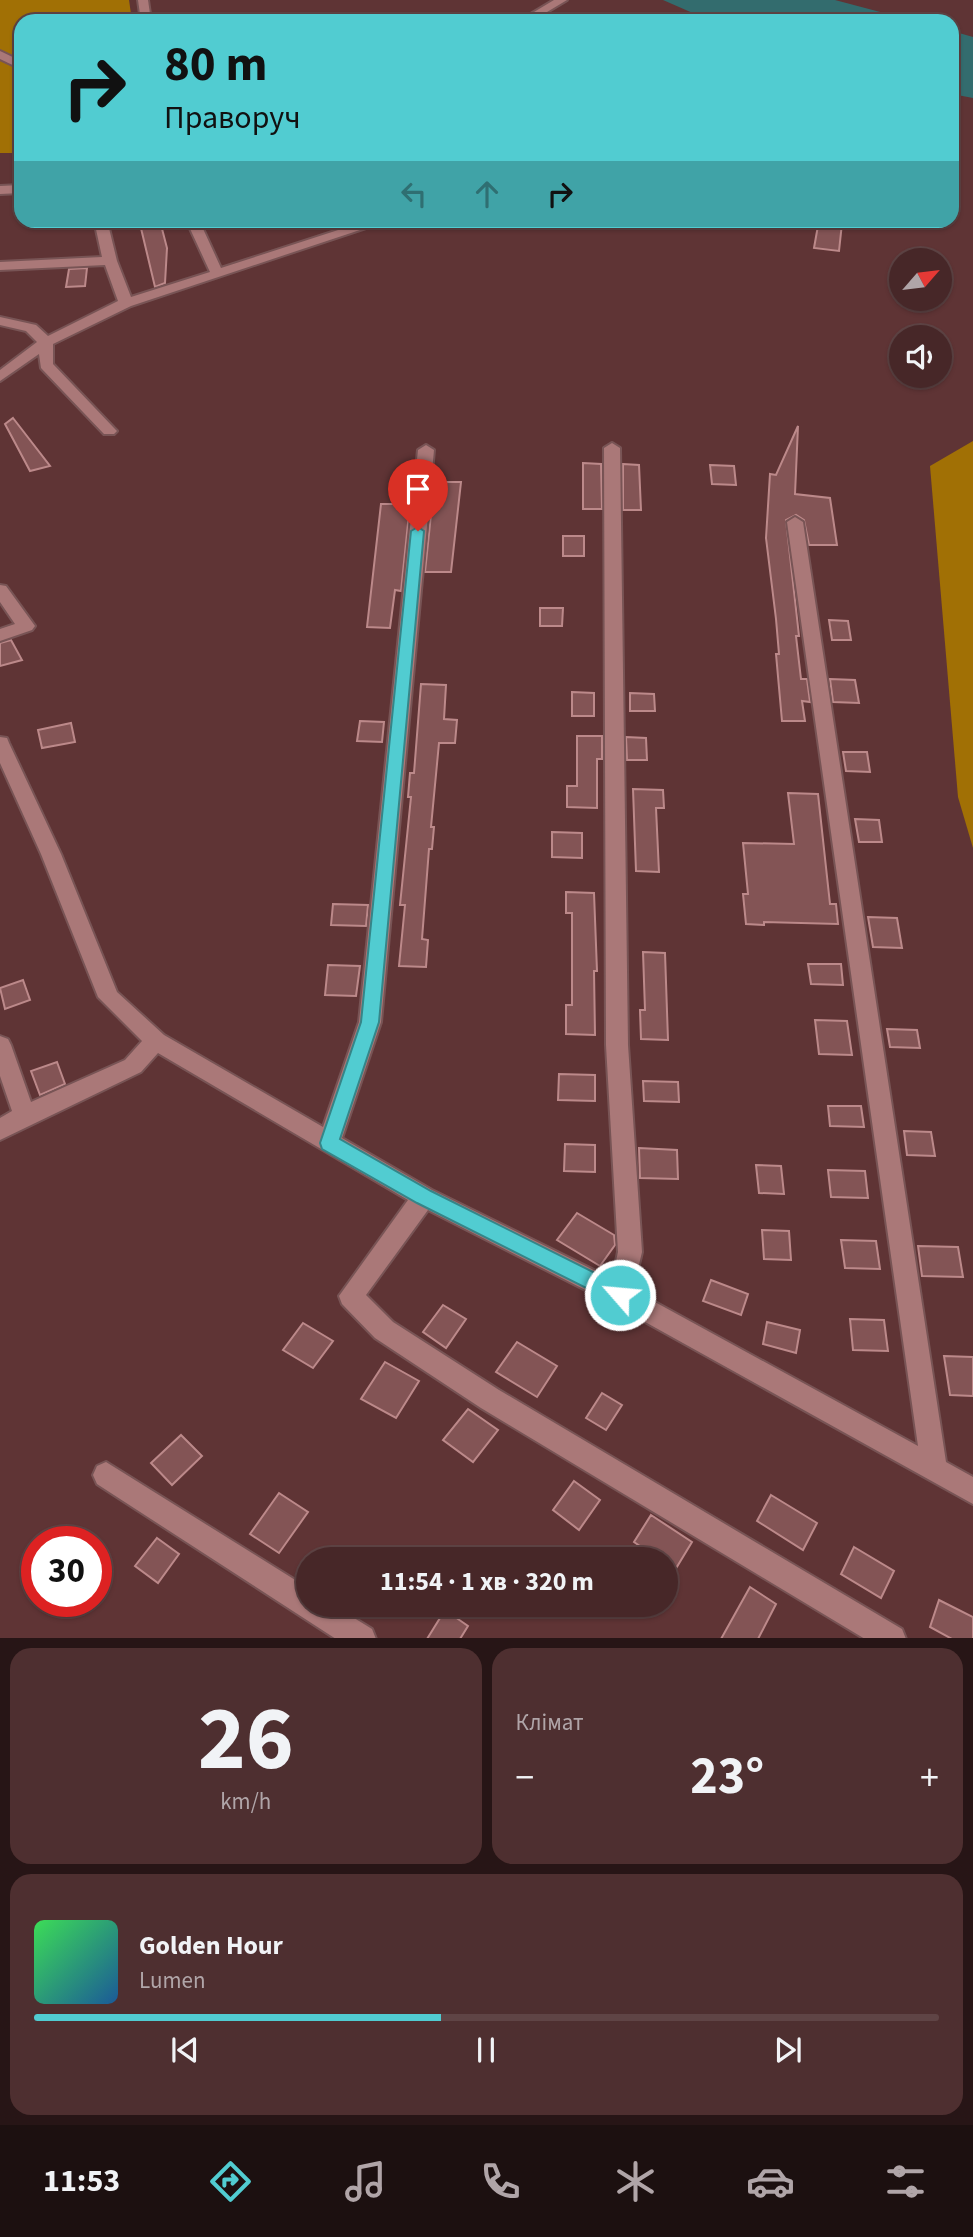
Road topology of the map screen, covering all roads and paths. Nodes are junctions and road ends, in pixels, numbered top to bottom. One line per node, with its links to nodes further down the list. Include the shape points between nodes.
1 (562, 0): 2 (street)
2 (537, 14)
3 (102, 228): 6 (street)
4 (196, 228): 8 (street)
5 (361, 228): 8 (street)
6 (110, 261): 7 (street); 9 (street)
7 (0, 266)
8 (217, 273): 9 (street)
9 (126, 303): 11 (street)
10 (0, 321): 11 (street, via 31,328)
11 (46, 342): 12 (street); 13 (street, via 46,365)
12 (0, 377)
13 (109, 431)
14 (612, 448): 26 (street, via 617,1045 630,1252)
15 (426, 450): 24 (street, via 370,1022)
16 (795, 522): 27 (street)
17 (0, 590): 18 (street, via 26,626)
18 (0, 635)
19 (0, 743): 20 (street, via 109,998)
20 (156, 1041): 22 (street, via 133,1066); 24 (street)
21 (0, 1045): 22 (street)
22 (25, 1115): 23 (street)
23 (0, 1130)
24 (329, 1143): 25 (street)
25 (424, 1197): 26 (street); 33 (street, via 351,1296 384,1331)
26 (620, 1295): 27 (street)
27 (934, 1469): 29 (street)
28 (106, 1475): 30 (street)
29 (973, 1491)
30 (296, 1596)
31 (329, 1617): 32 (street)
32 (360, 1638)
33 (890, 1638)

